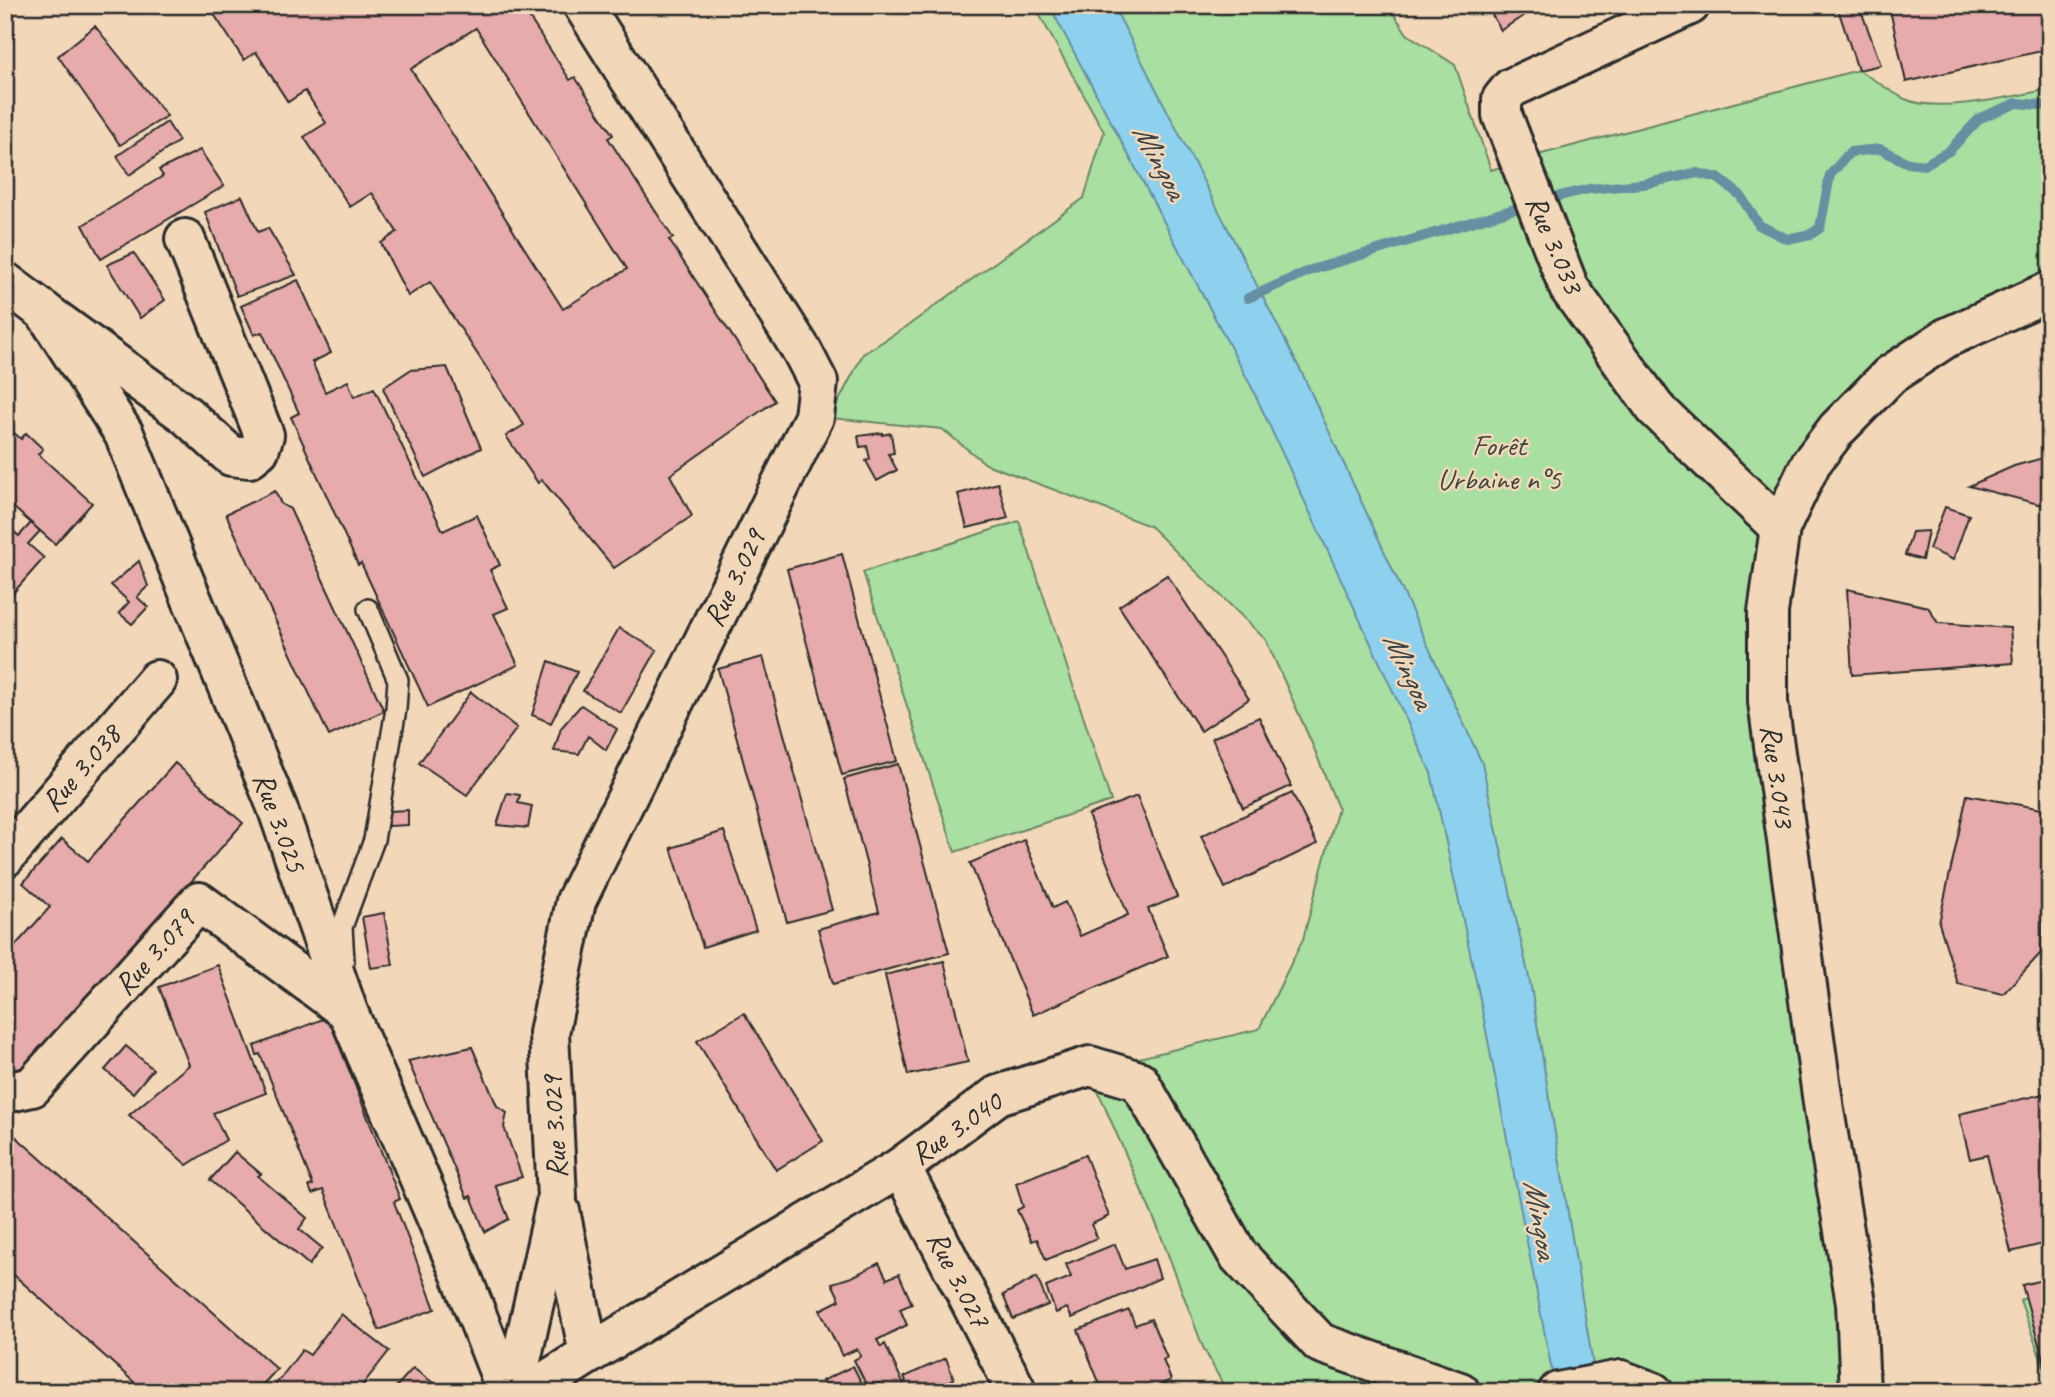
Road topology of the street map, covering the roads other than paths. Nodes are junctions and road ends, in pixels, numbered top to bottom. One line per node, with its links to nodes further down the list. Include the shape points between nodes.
1 (583, 5): 14 (street, Rue 3.029, via 818,382 814,417 576,901 549,1033)
2 (1690, 5): 7 (street, Rue 3.033, via 1511,88 1502,99 1502,115 1569,288 1655,408)
3 (185, 240): 6 (street, via 264,435 260,450 249,458 231,456 186,415)
4 (5, 282): 6 (street, Rue 3.025)
5 (2050, 291): 7 (street, Rue 3.043, via 1945,338 1890,375 1811,463)
6 (45, 312): 11 (street, Rue 3.025, via 124,434 277,807)
7 (1780, 528): 23 (street, Rue 3.043, via 1768,612 1768,702 1824,1110 1856,1303)
8 (368, 609): 11 (lane, via 398,680 374,840 342,927)
9 (157, 680): 10 (street, Rue 3.038)
10 (5, 857)
11 (348, 1012): 12 (street, Rue 3.079, via 199,902 32,1087); 17 (street, Rue 3.025)
12 (5, 1093)
13 (901, 1167): 15 (street, Rue 3.040); 20 (street, Rue 3.027); 21 (street, Rue 3.040, via 998,1095 1090,1066 1139,1080 1238,1255 1320,1343)
14 (557, 1198): 15 (street, Rue 3.029); 18 (street, Rue 3.029)
15 (589, 1353): 19 (street, Rue 3.040)
16 (1637, 1386): 22 (street)
17 (507, 1392)
18 (514, 1392)
19 (529, 1392)
20 (1017, 1392)
21 (1460, 1392)
22 (1558, 1392)
23 (1860, 1392)

